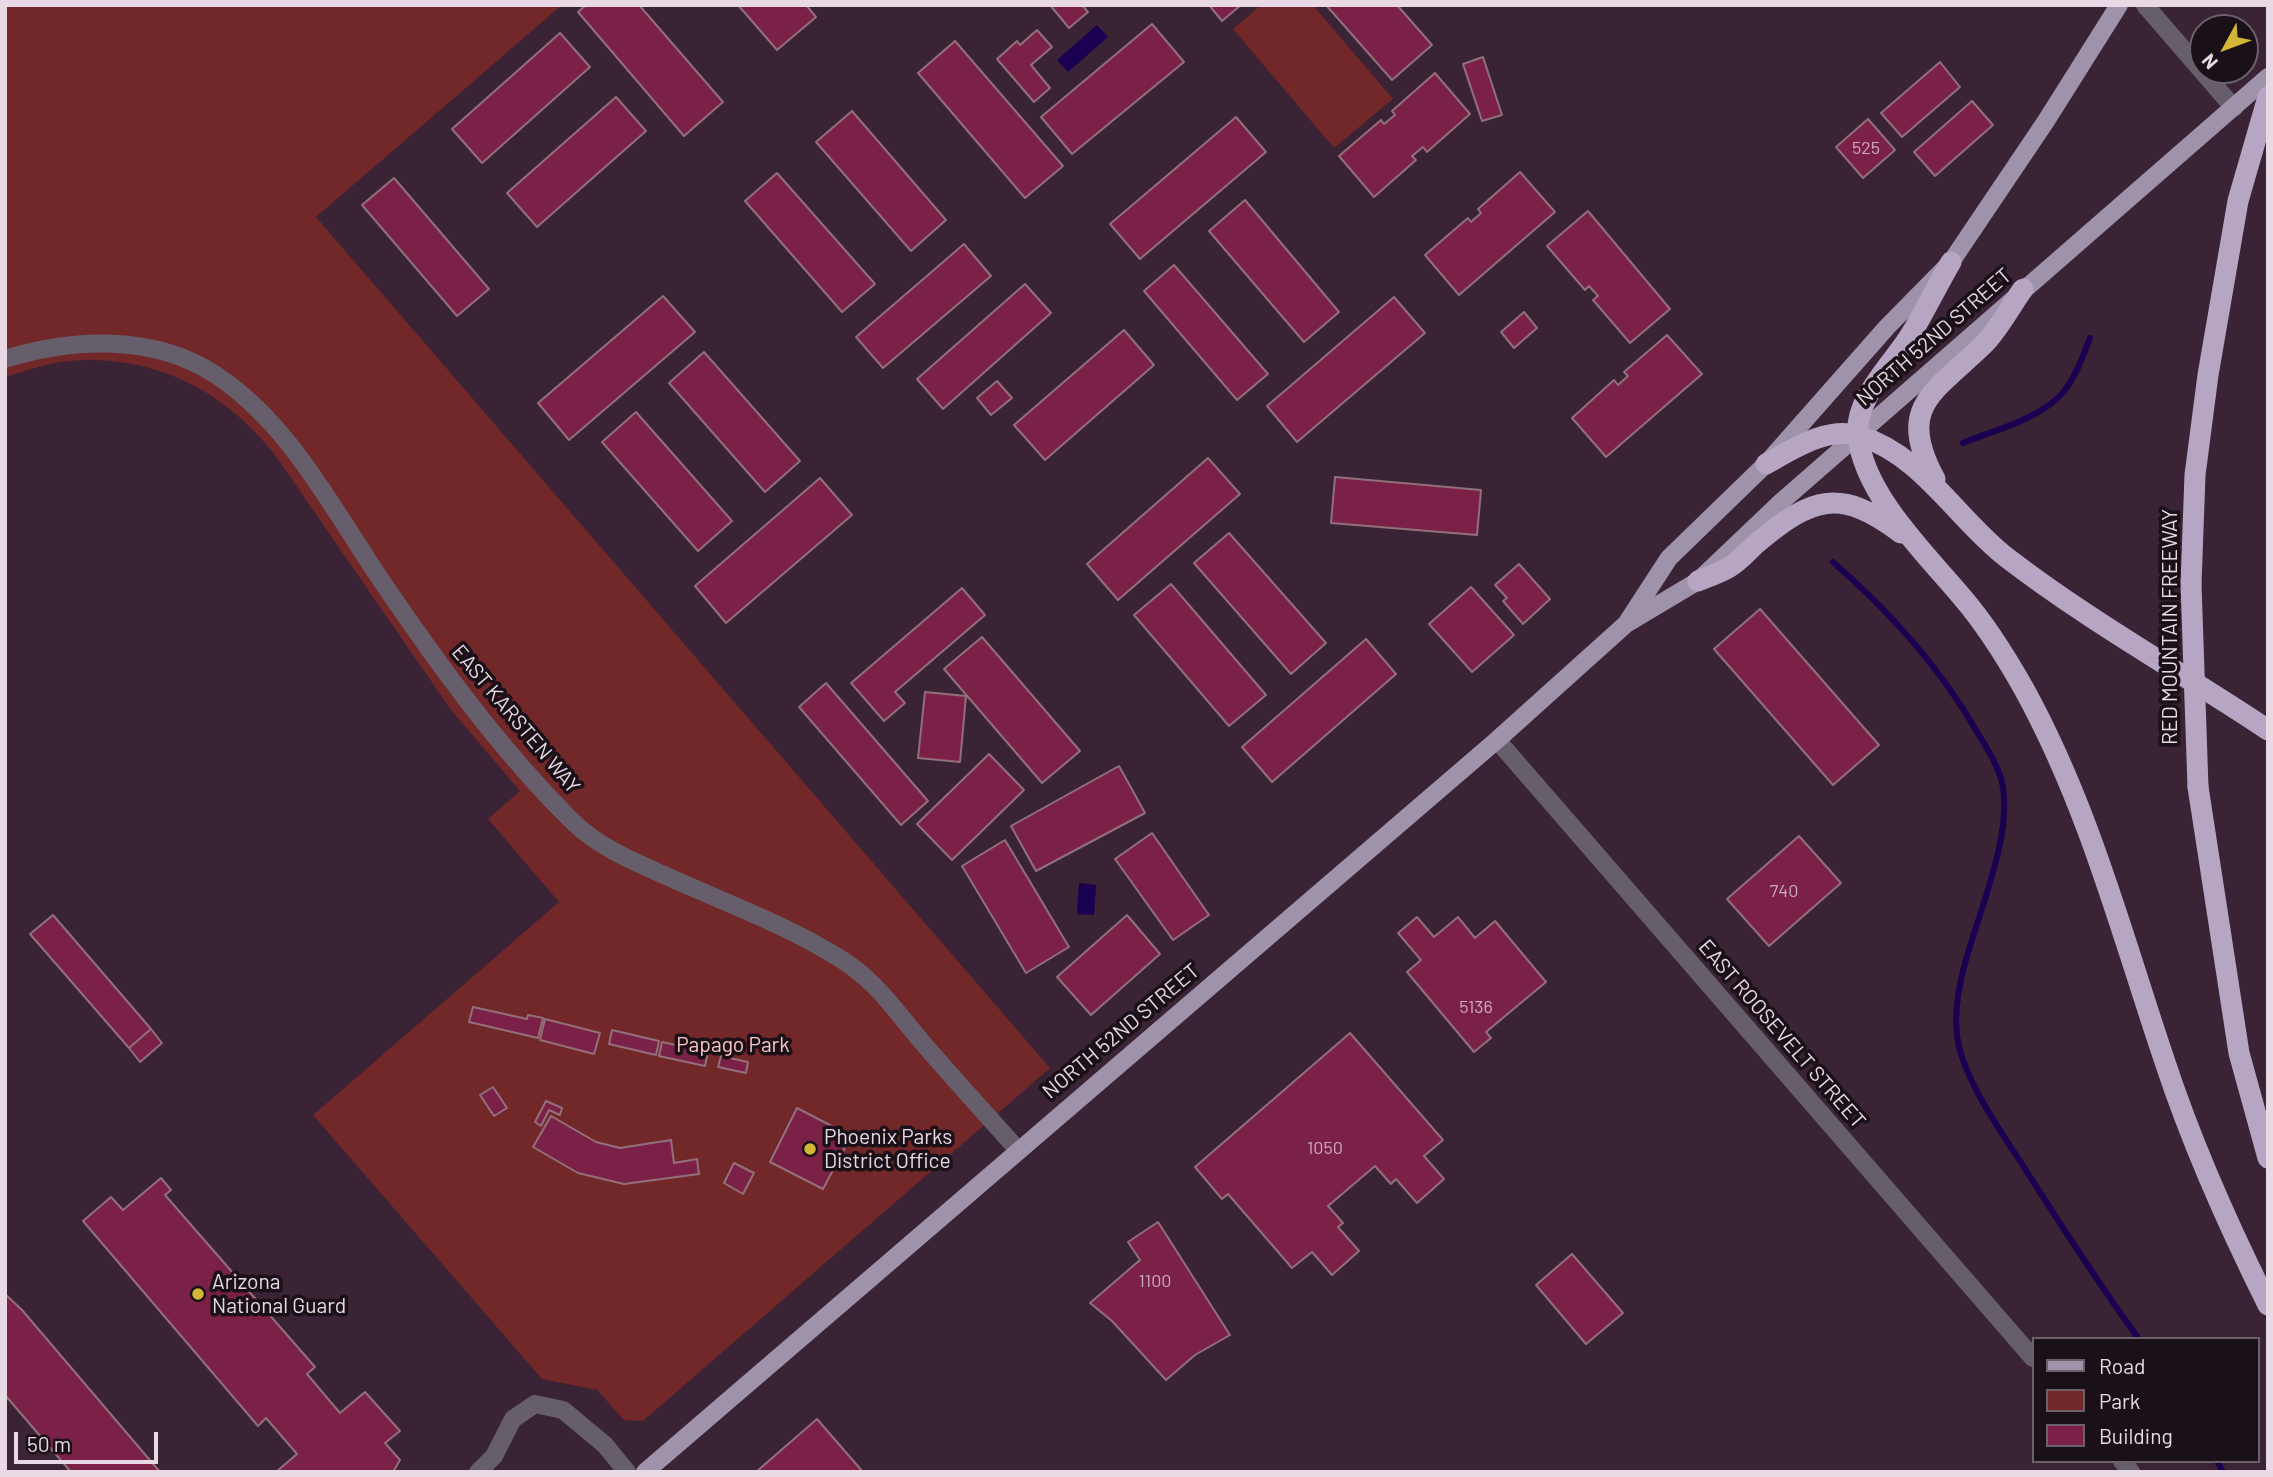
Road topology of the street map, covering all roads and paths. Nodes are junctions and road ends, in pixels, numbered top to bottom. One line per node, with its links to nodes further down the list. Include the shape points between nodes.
1 (2119, 5): 6 (main road, NORTH 52ND STREET)
2 (2144, 5): 5 (street)
3 (2268, 77): 5 (main road, NORTH 52ND STREET)
4 (2268, 97): 18 (highway, RED MOUNTAIN FREEWAY, bridge, via 2238,201 2208,375 2195,475 2191,584 2198,787 2239,1053)
5 (2234, 108): 7 (main road, NORTH 52ND STREET)
6 (1951, 262): 9 (highway, via 1910,336 1869,396); 10 (main road, NORTH 52ND STREET)
7 (2023, 289): 9 (main road, NORTH 52ND STREET); 11 (highway, via 1984,344 1936,386 1920,409 1922,451)
8 (5, 359): 17 (street, EAST KARSTEN WAY, via 53,346 127,345 186,360 238,391 285,436 467,702 572,821 594,841 630,860 788,930 838,958 880,989)
9 (1858, 435): 10 (highway, via 1807,441); 11 (highway, via 1913,465); 12 (highway, via 1877,487); 13 (main road, NORTH 52ND STREET)
10 (1766, 464): 14 (main road, NORTH 52ND STREET, via 1669,558)
11 (1946, 500): 15 (highway, via 2003,555 2061,597)
12 (1914, 543): 13 (highway, via 1860,508 1815,504 1799,510 1729,568); 19 (highway, via 1989,632 2052,742 2080,803 2166,1065)
13 (1698, 581): 14 (main road, NORTH 52ND STREET)
14 (1626, 624): 16 (main road, NORTH 52ND STREET)
15 (2268, 730)
16 (1497, 740): 17 (main road, NORTH 52ND STREET); 20 (street, EAST ROOSEVELT STREET)
17 (1017, 1149): 23 (main road, NORTH 52ND STREET)
18 (2268, 1158)
19 (2268, 1305)
20 (2032, 1358)
21 (478, 1472): 22 (street, via 494,1456 513,1419 535,1404 563,1410 605,1445)
22 (627, 1472)
23 (645, 1472)

